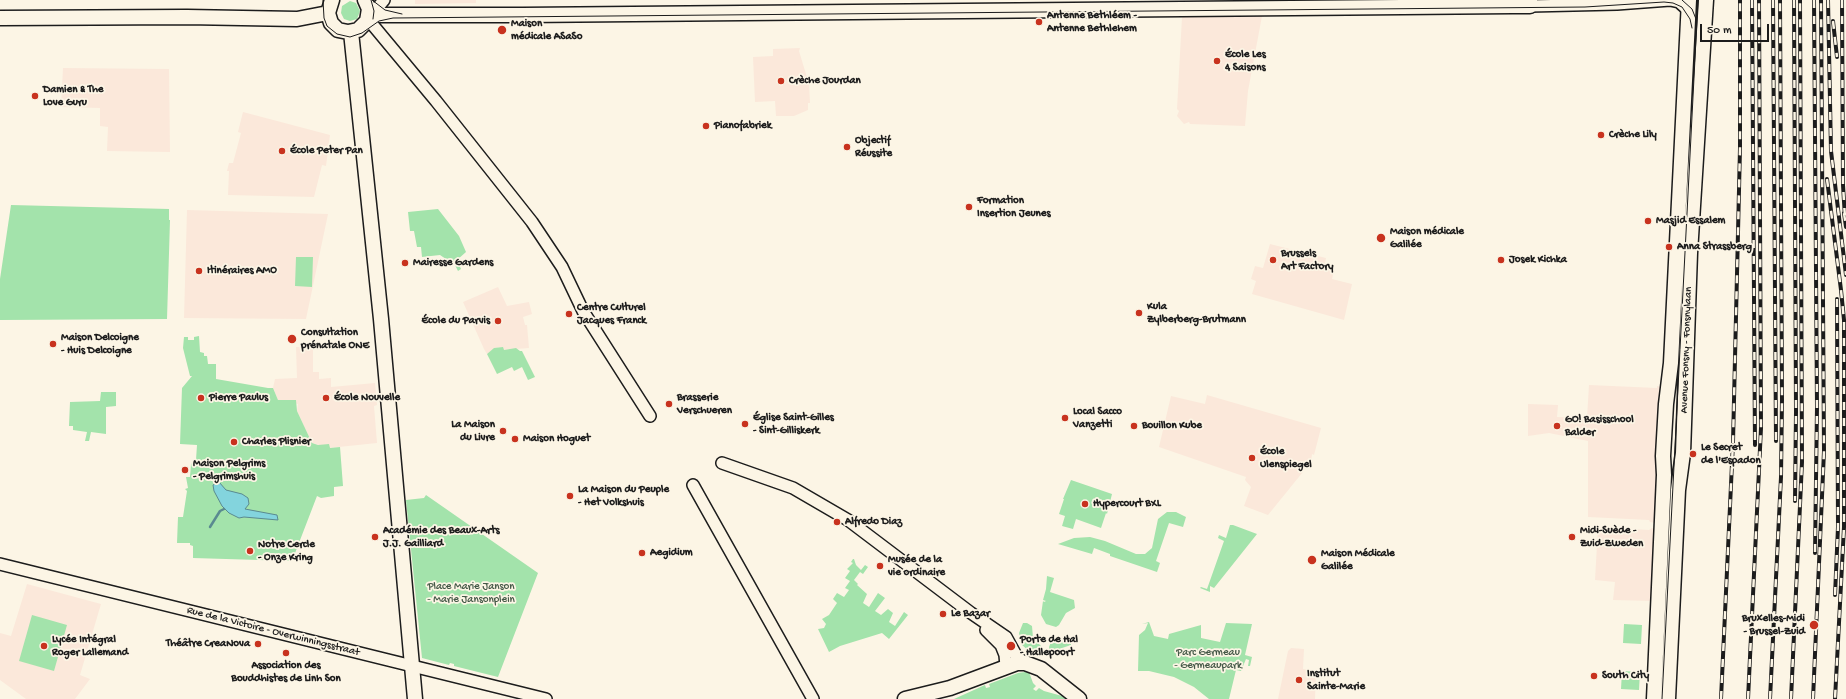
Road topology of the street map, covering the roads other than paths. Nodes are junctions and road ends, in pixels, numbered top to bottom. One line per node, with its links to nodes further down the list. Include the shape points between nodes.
1 (384, 0): 6 (street)
2 (1706, 0): 23 (main road, Avenue Fonsny - Fonsnylaan, via 1690,253 1684,437 1678,490)
3 (1530, 3): 4 (street, via 1617,4 1670,0); 6 (main road, via 475,16)
4 (1689, 5): 22 (main road, Avenue Fonsny - Fonsnylaan, via 1671,364 1663,456)
5 (330, 6): 7 (main road, via 297,19); 8 (main road, via 331,23 336,28)
6 (368, 12): 8 (main road, via 360,28); 9 (street, via 372,24 532,222 562,267 583,311)
7 (0, 18)
8 (351, 32): 15 (main road, via 381,320)
9 (650, 416)
10 (722, 463): 13 (street, via 793,488 848,520 971,613)
11 (693, 485): 19 (street)
12 (0, 564): 15 (street, Rue de la Victoire - Overwinningsstraat)
13 (998, 637): 14 (street); 16 (street)
14 (1025, 663): 16 (main road); 21 (main road, via 1041,669)
15 (412, 666): 17 (main road); 18 (street, Rue de la Victoire - Overwinningsstraat)
16 (1006, 666): 20 (main road, via 950,688)
17 (415, 699)
18 (546, 699)
19 (813, 699)
20 (905, 699)
21 (1079, 699)
22 (1654, 699)
23 (1668, 699)

